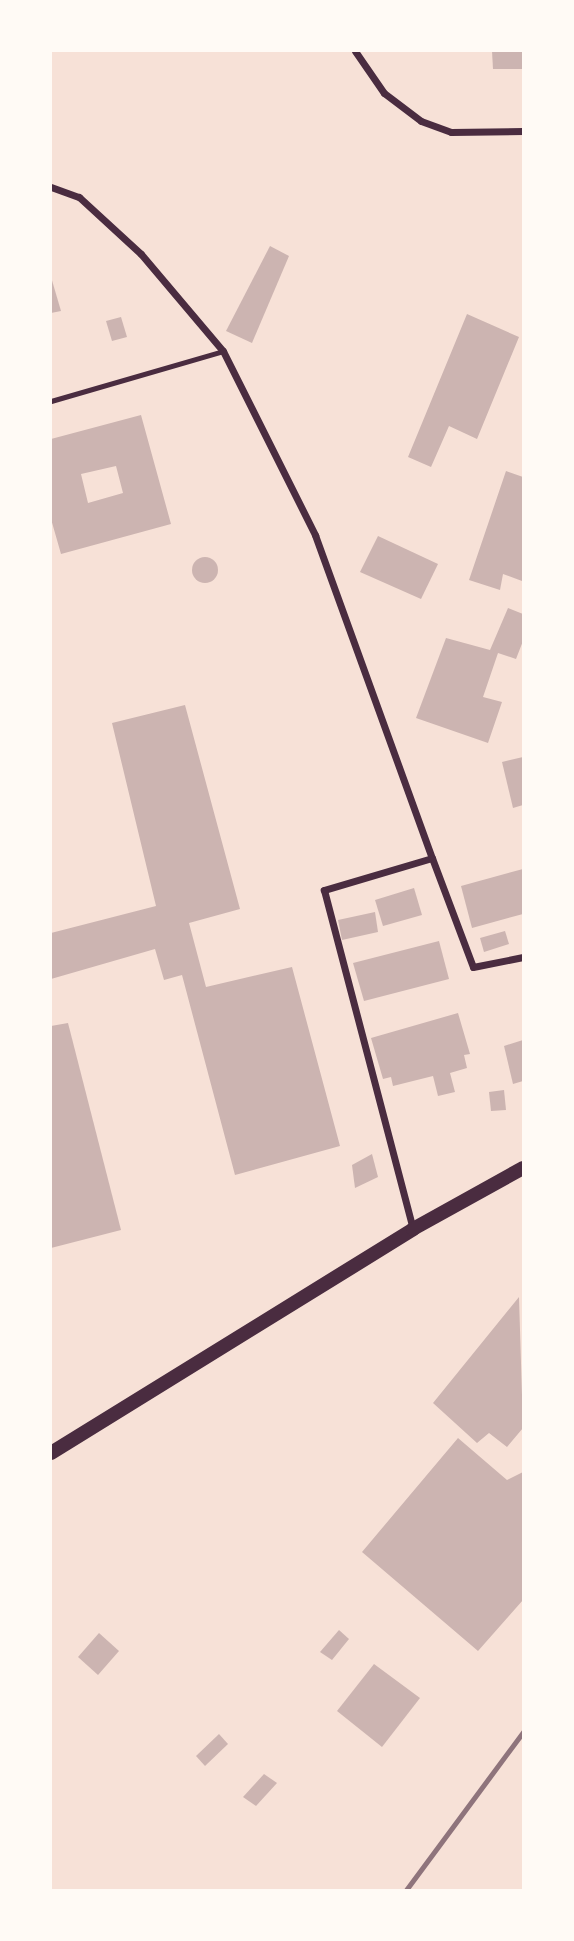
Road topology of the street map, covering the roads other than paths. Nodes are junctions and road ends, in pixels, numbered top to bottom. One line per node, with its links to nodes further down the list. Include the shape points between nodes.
1 (355, 51): 2 (street, via 384,93 421,121 451,132)
2 (523, 131)
3 (51, 187): 4 (street, via 79,197 141,254)
4 (223, 351): 5 (lane); 6 (street, via 315,535)
5 (51, 401)
6 (432, 858): 7 (street, via 473,967); 9 (street, via 324,890)
7 (523, 957)
8 (523, 1168): 9 (main road)
9 (413, 1228): 10 (main road)
10 (51, 1453)

